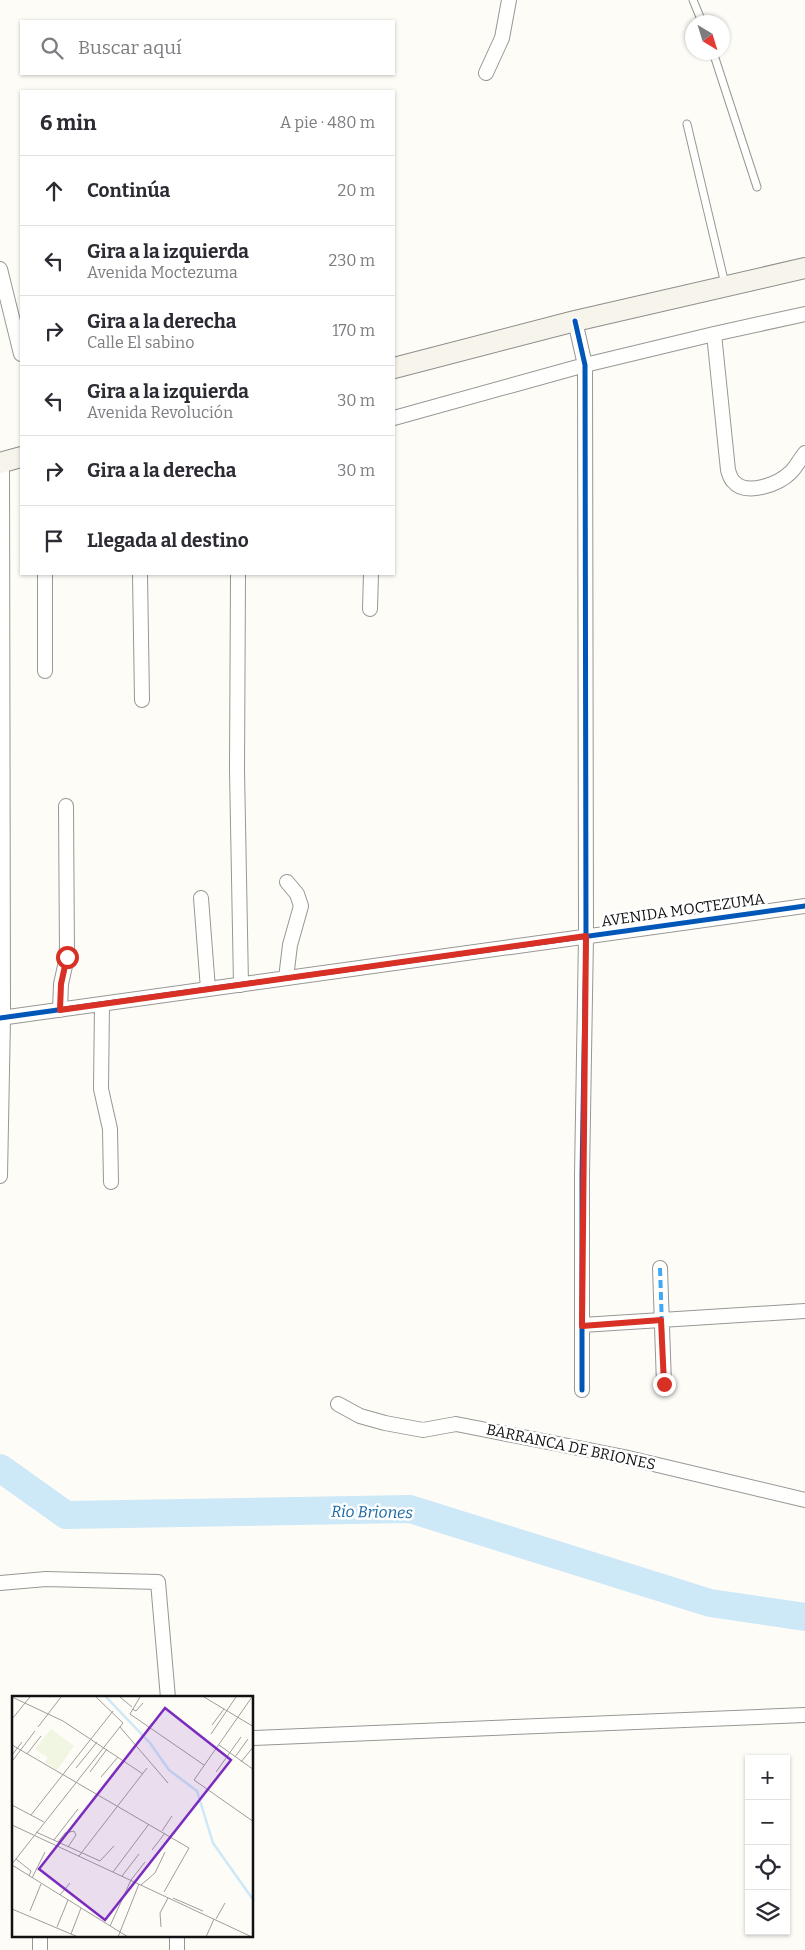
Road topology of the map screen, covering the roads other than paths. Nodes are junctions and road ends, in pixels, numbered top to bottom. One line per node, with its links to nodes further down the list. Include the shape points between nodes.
1 (509, 0): 5 (street, via 502,38)
2 (693, 0): 3 (lane)
3 (699, 15)
4 (716, 60): 7 (lane)
5 (486, 73)
6 (687, 124): 10 (lane)
7 (757, 187)
8 (805, 268): 10 (main road)
9 (0, 269): 14 (street)
10 (725, 286): 12 (main road)
11 (805, 314): 13 (street)
12 (575, 321): 15 (street); 16 (main road)
13 (714, 334): 15 (street); 18 (street, via 728,470 733,482 742,487 758,488 775,484 791,472)
14 (20, 350)
15 (584, 365): 17 (street); 32 (street)
16 (395, 368)
17 (395, 418)
18 (805, 453)
19 (20, 457): 20 (main road)
20 (1, 463): 38 (street)
21 (45, 575): 26 (street)
22 (140, 575): 27 (street)
23 (238, 575): 34 (street)
24 (371, 575): 25 (street)
25 (370, 609)
26 (46, 671)
27 (142, 700)
28 (66, 806): 37 (street, via 67,957)
29 (287, 882): 33 (street, via 297,894 301,906 290,945)
30 (201, 898): 35 (street)
31 (805, 906): 32 (street, AVENIDA MOCTEZUMA)
32 (586, 936): 33 (street, AVENIDA MOCTEZUMA); 44 (street)
33 (286, 978): 34 (street, AVENIDA MOCTEZUMA)
34 (241, 984): 35 (street, AVENIDA MOCTEZUMA)
35 (208, 989): 36 (street, AVENIDA MOCTEZUMA)
36 (102, 1004): 37 (street, AVENIDA MOCTEZUMA); 40 (street, via 101,1089 110,1129)
37 (60, 1010): 38 (street, AVENIDA MOCTEZUMA)
38 (1, 1018): 39 (street)
39 (0, 1176)
40 (111, 1182)
41 (660, 1268): 43 (street)
42 (805, 1310): 43 (street)
43 (661, 1320): 44 (street); 45 (street)
44 (582, 1326): 46 (street)
45 (664, 1384)
46 (582, 1390)
47 (338, 1404): 48 (street, BARRANCA DE BRIONES, via 360,1416 385,1423 423,1430 456,1424 624,1457)
48 (805, 1500)
49 (0, 1583): 50 (street, via 46,1579 158,1582)
50 (168, 1696)
51 (805, 1715): 52 (street)
52 (254, 1738)

